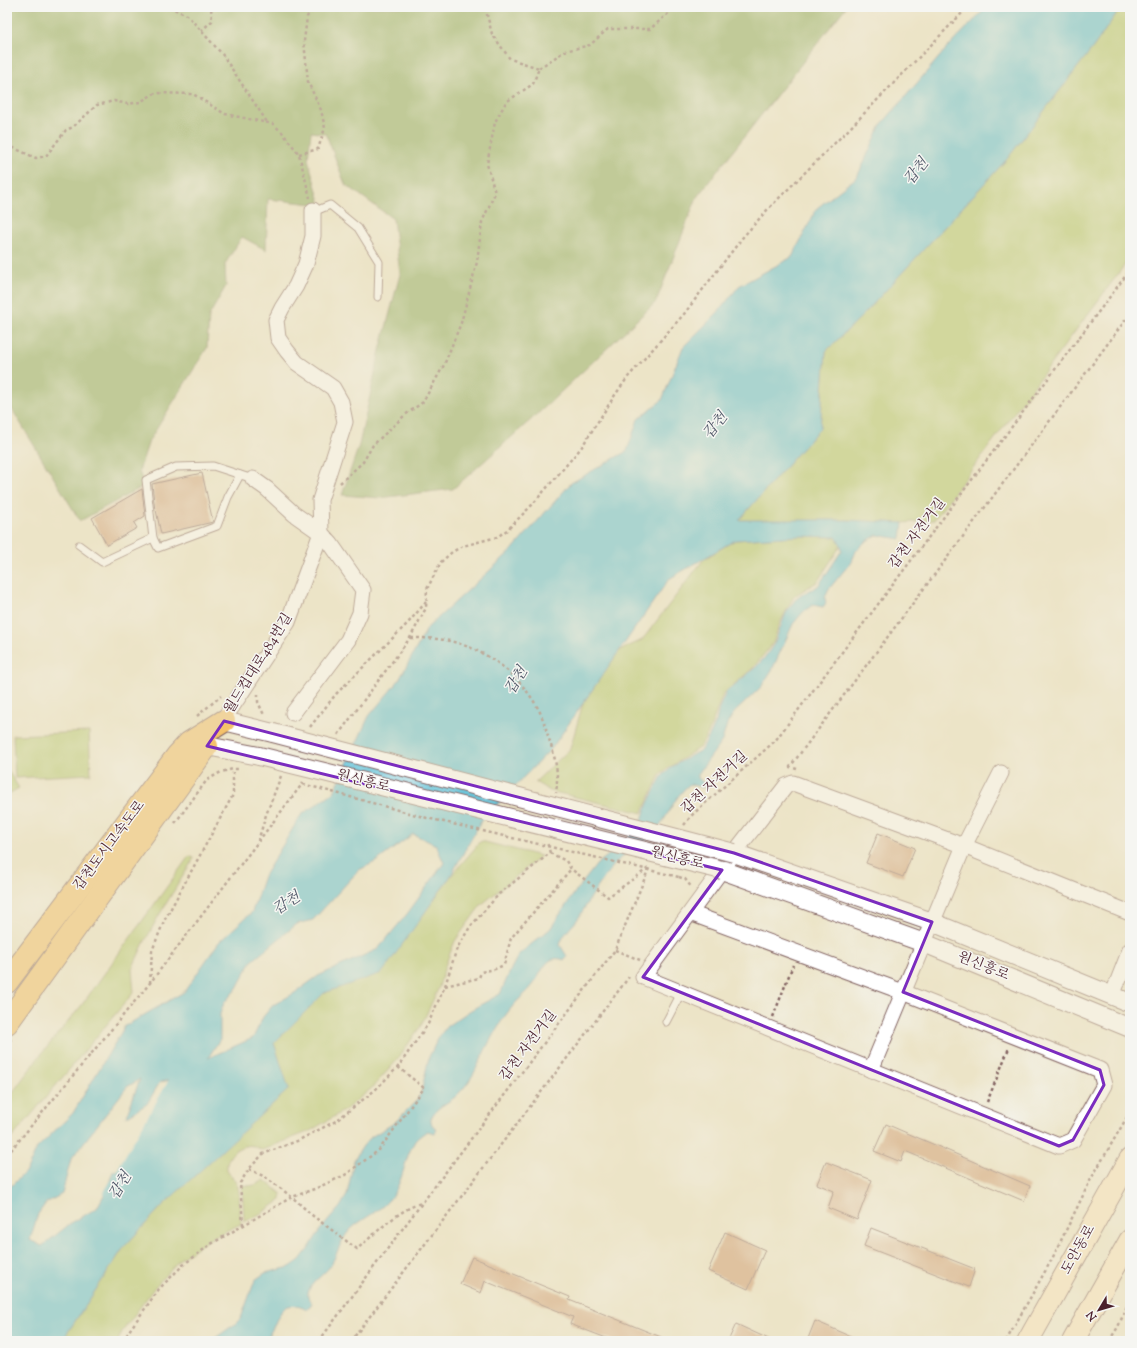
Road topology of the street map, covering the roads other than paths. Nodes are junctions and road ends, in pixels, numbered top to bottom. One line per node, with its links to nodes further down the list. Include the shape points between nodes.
1 (313, 211): 2 (lane, via 330,205 358,228 379,262); 4 (street, 월드컵대로484번길, via 313,236 306,264 276,320 278,338 287,352 297,363 333,388 341,402 346,422 320,500)
2 (378, 297)
3 (246, 477): 4 (street, via 267,489); 5 (lane, via 228,497 217,526 158,548); 5 (lane, via 213,466 176,466 146,480)
4 (320, 533): 7 (street, via 331,544 363,590 360,613 348,640); 8 (street, 월드컵대로484번길, via 288,622)
5 (153, 538): 6 (lane, via 102,562)
6 (79, 545)
7 (293, 713)
8 (224, 720): 9 (street, 월드컵대로484번길); 12 (street, 원신흥로, bridge, via 270,727); 19 (main road, 갑천도시고속도로, via 189,743 177,756)
9 (207, 746): 13 (street, 원신흥로, bridge, via 259,756); 23 (main road, 갑천도시고속도로)
10 (1001, 773): 11 (street)
11 (964, 846): 12 (street, via 793,783 786,786); 15 (street); 16 (street)
12 (734, 853): 13 (street); 16 (street, 원신흥로)
13 (722, 870): 14 (street); 17 (street, 원신흥로)
14 (690, 913): 20 (street); 21 (street, via 643,978)
15 (1130, 913)
16 (932, 922): 17 (street); 22 (street, 원신흥로)
17 (924, 943): 20 (street); 27 (street, 원신흥로)
18 (1130, 950): 22 (street)
19 (7, 981): 23 (street)
20 (903, 992): 28 (street); 28 (street, via 1100,1070 1104,1085 1073,1140 1059,1146)
21 (680, 993): 25 (lane); 28 (street)
22 (1112, 996): 24 (street, 원신흥로)
23 (25, 998): 26 (main road, 갑천도시고속도로)
24 (1130, 1003)
25 (666, 1022)
26 (7, 1023)
27 (1130, 1028)
28 (871, 1070)
29 (1130, 1159): 31 (main road, 도안동로)
30 (1130, 1240): 32 (main road)
31 (1028, 1341)
32 (1073, 1341)

